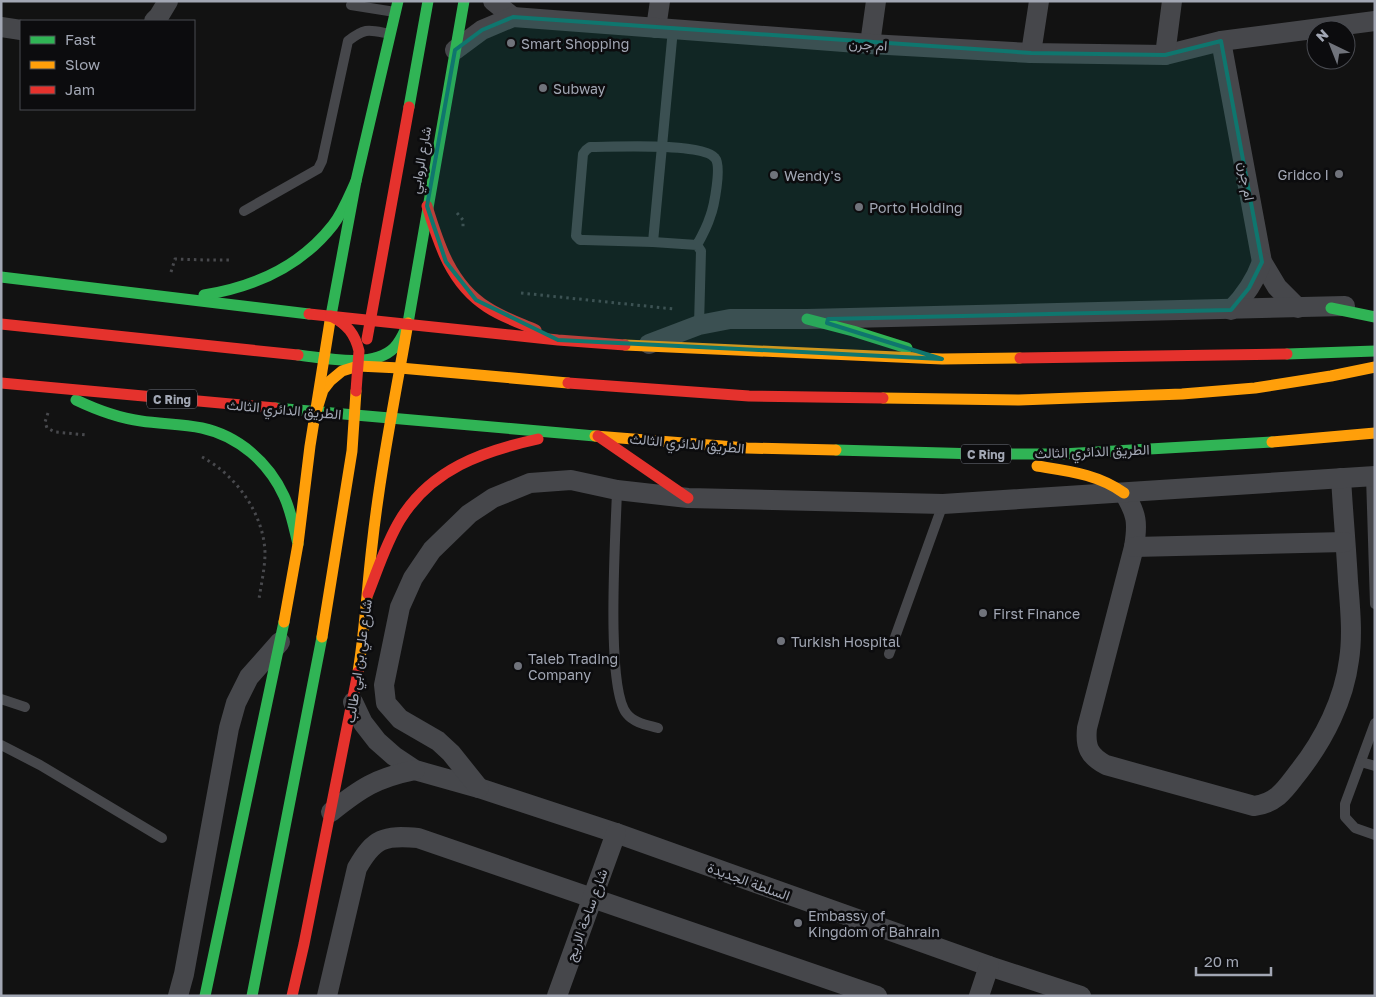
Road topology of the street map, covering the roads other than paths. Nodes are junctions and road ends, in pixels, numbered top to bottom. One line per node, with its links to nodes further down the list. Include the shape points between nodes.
1 (168, 1): 12 (street)
2 (428, 1): 40 (main road)
3 (464, 1): 20 (main road, شارع الروابي)
4 (494, 1): 11 (street)
5 (660, 1): 15 (street)
6 (876, 1): 19 (street)
7 (1039, 1): 21 (street)
8 (1172, 1): 22 (street)
9 (397, 4): 10 (lane); 17 (main road)
10 (351, 5)
11 (514, 17): 15 (street, ام جرن); 20 (street, ام جرن, via 482,30)
12 (155, 20)
13 (1375, 20): 18 (street, ام جرن)
14 (1, 27): 16 (street)
15 (665, 28): 19 (street, ام جرن); 23 (lane)
16 (20, 30)
17 (391, 34): 24 (main road); 26 (lane, via 369,30 348,41 318,169)
18 (1221, 41): 22 (street, ام جرن); 29 (street, ام جرن)
19 (870, 44): 21 (street, ام جرن)
20 (455, 50): 25 (main road, شارع الروابي)
21 (1031, 53): 22 (street, ام جرن)
22 (1165, 56)
23 (663, 147): 27 (lane); 27 (lane, via 590,148 583,154 578,239); 28 (lane, via 708,152 716,158 719,167 712,214)
24 (356, 181): 31 (main road, via 340,214 324,236 275,274 225,291); 36 (main road)
25 (427, 206): 42 (main road, شارع الروابي); 43 (main road, via 444,257 467,292 488,308)
26 (244, 211)
27 (653, 242): 28 (lane)
28 (697, 245): 38 (lane, via 701,251)
29 (1262, 262): 33 (street, ام جرن, via 1278,287); 35 (street, via 1249,288)
30 (1, 277): 31 (main road)
31 (166, 298): 36 (main road)
32 (1375, 303): 34 (street)
33 (1298, 308): 34 (street); 35 (street)
34 (1332, 308): 37 (main road)
35 (1231, 310): 39 (street)
36 (331, 316): 40 (main road); 46 (main road); 48 (main road, via 354,334)
37 (1375, 317)
38 (699, 318): 39 (street); 44 (street)
39 (807, 319): 47 (main road)
40 (370, 321): 42 (main road); 48 (main road)
41 (1, 324): 46 (main road)
42 (408, 324): 43 (main road); 48 (main road, via 391,352); 50 (main road, شارع علي بن ابي طالب)
43 (558, 340): 44 (main road)
44 (645, 346): 47 (main road)
45 (1375, 351): 47 (main road)
46 (324, 358): 48 (main road); 55 (main road)
47 (942, 359)
48 (361, 363): 50 (main road); 53 (main road); 55 (main road, via 333,376 323,390); 56 (main road)
49 (1375, 367): 50 (main road, via 1255,388 1019,400 749,396)
50 (400, 368): 57 (main road, شارع علي بن ابي طالب)
51 (1, 383): 52 (main road, الطريق الدائري الثالث / C Ring)
52 (55, 389): 55 (main road, الطريق الدائري الثالث / C Ring); 69 (main road, via 105,412 131,419 204,428 234,440 260,460 278,483)
53 (366, 391)
54 (378, 407): 57 (main road)
55 (316, 412): 56 (main road, الطريق الدائري الثالث / C Ring); 69 (main road)
56 (354, 416): 57 (main road, الطريق الدائري الثالث / C Ring); 93 (main road, via 322,638)
57 (391, 419): 58 (main road, الطريق الدائري الثالث / C Ring); 71 (main road, شارع علي بن ابي طالب, via 378,496)
58 (568, 433): 60 (main road, الطريق الدائري الثالث / C Ring); 71 (main road, via 504,446 458,464 436,478 421,491 400,519)
59 (1375, 433): 61 (main road, الطريق الدائري الثالث / C Ring, via 1081,453)
60 (596, 435): 61 (main road, الطريق الدائري الثالث / C Ring, via 747,448); 66 (main road)
61 (979, 454): 65 (main road, via 1102,479)
62 (1373, 476): 63 (street); 72 (lane)
63 (1341, 478): 65 (street); 68 (street)
64 (617, 490): 66 (street); 79 (lane, via 613,651 619,700 627,714 636,721); 84 (street, via 571,480 530,483 494,498 469,514 432,550 400,606 384,685 386,703 400,719 438,741)
65 (1124, 493): 67 (street); 70 (street, via 1137,526)
66 (688, 498): 67 (street)
67 (943, 504): 74 (lane)
68 (1345, 542): 70 (street); 70 (street, via 1352,634 1343,689 1321,741 1305,764 1274,801 1254,806 1106,765 1096,760 1089,750 1087,728)
69 (298, 544): 73 (main road)
70 (1134, 547)
71 (368, 594): 76 (main road, شارع علي بن ابي طالب)
72 (1375, 604)
73 (281, 640): 91 (street, via 250,677 236,703); 92 (main road)
74 (889, 654)
75 (1, 699): 77 (lane)
76 (353, 702): 83 (street, السلطة الجديدة, via 377,741); 85 (main road, شارع علي بن ابي طالب)
77 (25, 707)
78 (1375, 723): 81 (lane)
79 (658, 728)
80 (1, 745): 88 (lane)
81 (1361, 762): 82 (lane); 87 (lane, via 1345,804 1345,817 1355,828)
82 (1375, 766)
83 (414, 770): 84 (street, السلطة الجديدة); 85 (street, السلطة الجديدة, via 369,784)
84 (479, 788): 86 (street, السلطة الجديدة)
85 (331, 812): 94 (main road, شارع علي بن ابي طالب)
86 (616, 833): 89 (street, شارع ساحة الاريج); 90 (street, السلطة الجديدة)
87 (1375, 835)
88 (162, 838)
89 (593, 897): 95 (street, via 418,838 398,836 381,840 367,850 357,868); 96 (street, شارع ساحة الاريج); 97 (street)
90 (989, 966): 98 (street); 99 (street, السلطة الجديدة)
91 (178, 996)
92 (205, 996)
93 (252, 996)
94 (292, 996)
95 (327, 996)
96 (557, 996)
97 (877, 996)
98 (979, 996)
99 (1081, 996)

